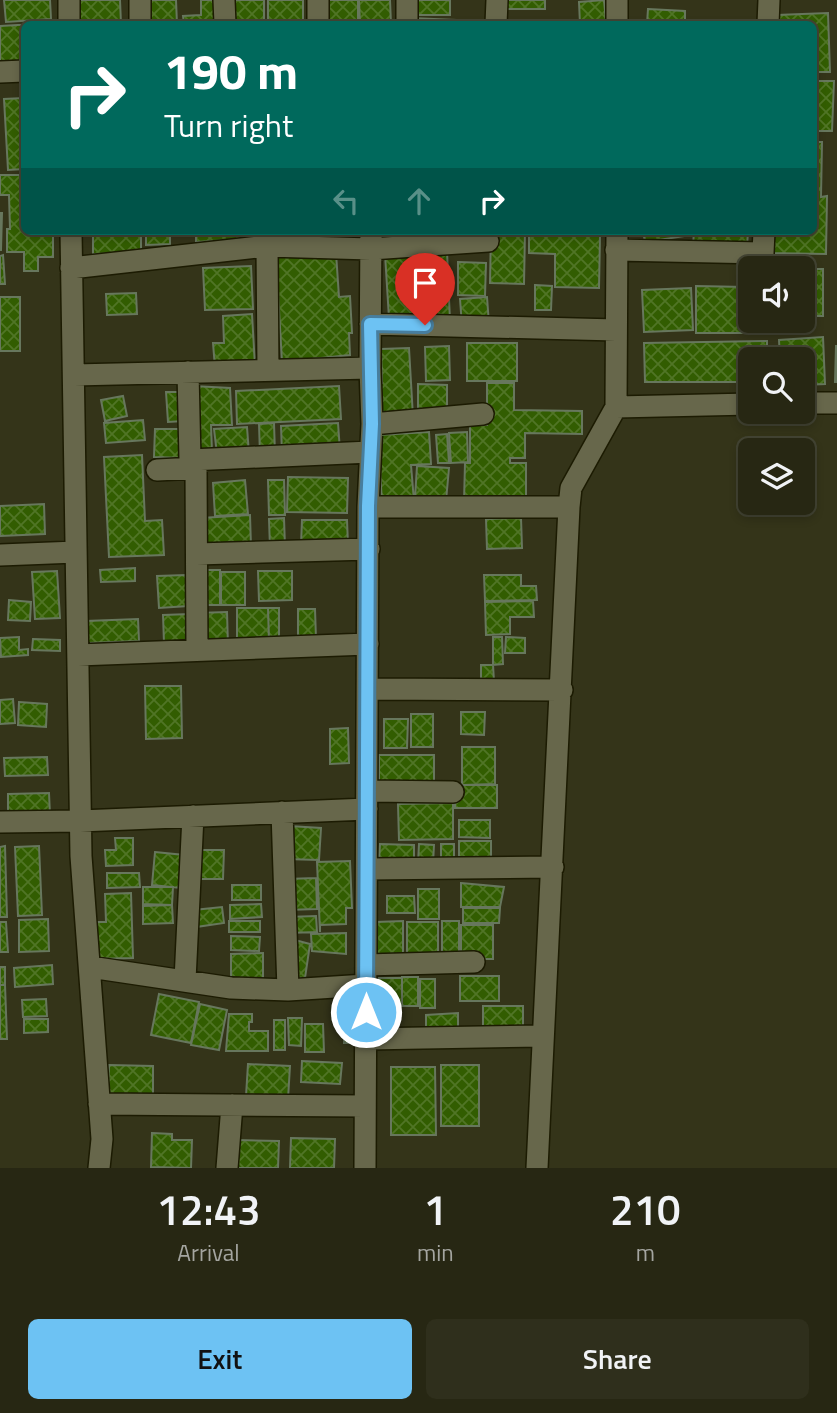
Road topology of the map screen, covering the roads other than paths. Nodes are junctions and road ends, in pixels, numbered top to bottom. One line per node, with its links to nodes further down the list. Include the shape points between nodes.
1 (69, 0): 9 (street)
2 (140, 0): 10 (street)
3 (224, 0): 11 (street)
4 (318, 0): 12 (street)
5 (407, 0): 13 (street)
6 (497, 0): 14 (street)
7 (617, 0): 15 (street)
8 (769, 0): 16 (street)
9 (69, 21)
10 (140, 21)
11 (225, 21)
12 (318, 21)
13 (407, 21)
14 (496, 21)
15 (617, 21)
16 (768, 21)
17 (21, 71): 18 (street)
18 (0, 72)
19 (71, 235): 25 (street)
20 (764, 235): 23 (street, via 763,253)
21 (371, 240): 22 (street); 24 (street); 26 (street)
22 (488, 241)
23 (617, 241): 27 (street)
24 (267, 246): 25 (street); 29 (street)
25 (71, 268): 31 (street)
26 (370, 324): 27 (street); 28 (street)
27 (616, 330): 35 (street)
28 (370, 368): 29 (street); 37 (street)
29 (268, 370): 30 (street)
30 (188, 372): 31 (street); 39 (street)
31 (74, 375): 44 (street)
32 (815, 403): 33 (street)
33 (837, 403)
34 (738, 404): 35 (street)
35 (616, 407): 42 (street, via 572,488)
36 (483, 414): 37 (street)
37 (372, 424): 38 (street)
38 (370, 452): 39 (street); 41 (street)
39 (193, 464): 40 (street); 45 (street)
40 (157, 470)
41 (368, 506): 42 (street); 43 (street)
42 (569, 507): 51 (street)
43 (369, 549): 45 (street); 47 (street)
44 (76, 552): 46 (street); 49 (street)
45 (197, 554): 48 (street)
46 (0, 555)
47 (368, 643): 48 (street); 50 (street)
48 (197, 650): 49 (street)
49 (78, 655): 56 (street)
50 (368, 689): 51 (street); 53 (street)
51 (562, 690): 58 (street)
52 (453, 792): 53 (street)
53 (367, 800): 54 (street); 59 (street)
54 (282, 812): 55 (street); 64 (street)
55 (193, 816): 56 (street); 63 (street)
56 (80, 821): 57 (street); 61 (street)
57 (0, 822)
58 (553, 867): 59 (street); 65 (street)
59 (367, 869): 62 (street)
60 (474, 962): 62 (street)
61 (90, 967): 63 (street); 67 (street)
62 (366, 975): 64 (street); 66 (street)
63 (185, 979): 64 (street, via 231,988)
64 (288, 990)
65 (543, 1036): 66 (street); 73 (street)
66 (366, 1039): 69 (street)
67 (99, 1104): 68 (street); 70 (street)
68 (232, 1105): 69 (street); 71 (street)
69 (365, 1106): 72 (street)
70 (99, 1168)
71 (227, 1168)
72 (365, 1168)
73 (537, 1168)

